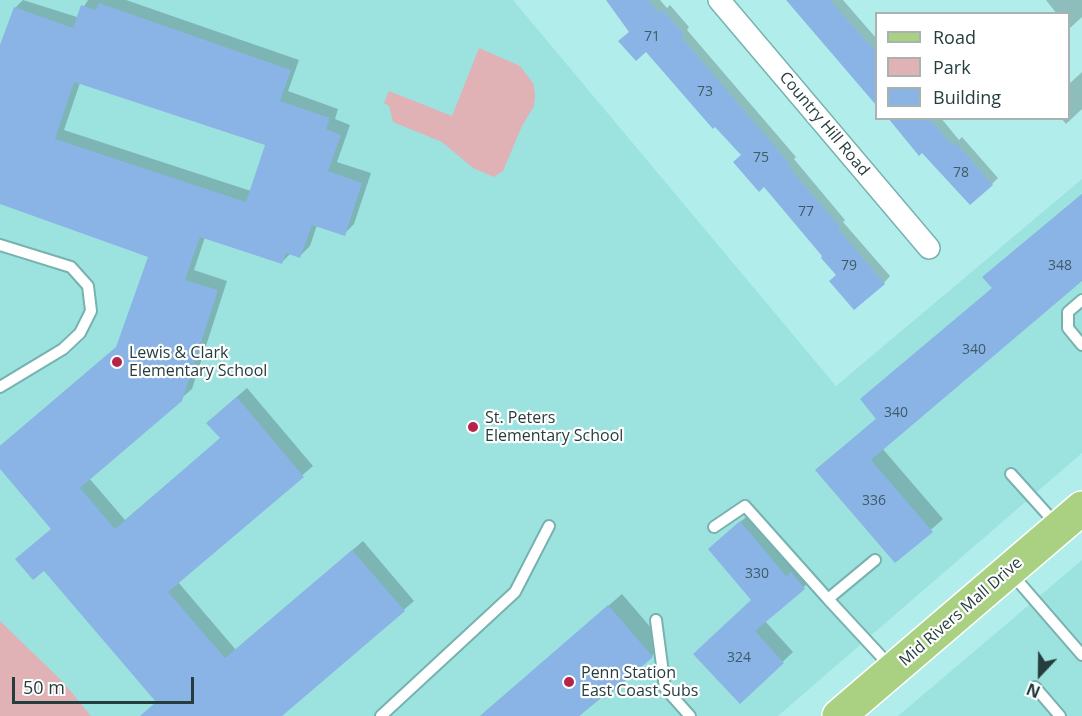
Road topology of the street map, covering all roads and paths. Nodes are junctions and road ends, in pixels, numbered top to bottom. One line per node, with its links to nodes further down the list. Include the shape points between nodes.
1 (718, 0): 3 (street, Country Hill Road)
2 (0, 245): 6 (lane, via 71,267 88,286 91,311 80,333 63,349)
3 (929, 248)
4 (1082, 300): 5 (lane, via 1068,312 1068,328)
5 (1082, 345)
6 (0, 387)
7 (1011, 474): 8 (lane)
8 (1070, 518): 12 (main road, Mid Rivers Mall Drive)
9 (549, 526): 19 (lane, via 515,592)
10 (714, 526): 13 (lane, via 745,506)
11 (875, 560): 13 (lane)
12 (1009, 571): 15 (lane); 16 (main road, Mid Rivers Mall Drive)
13 (828, 599): 16 (lane)
14 (656, 620): 20 (lane, via 665,688)
15 (1082, 655)
16 (894, 669): 18 (main road, Mid Rivers Mall Drive)
17 (1035, 687): 21 (lane)
18 (842, 715)
19 (381, 716)
20 (690, 716)
21 (1060, 716)

